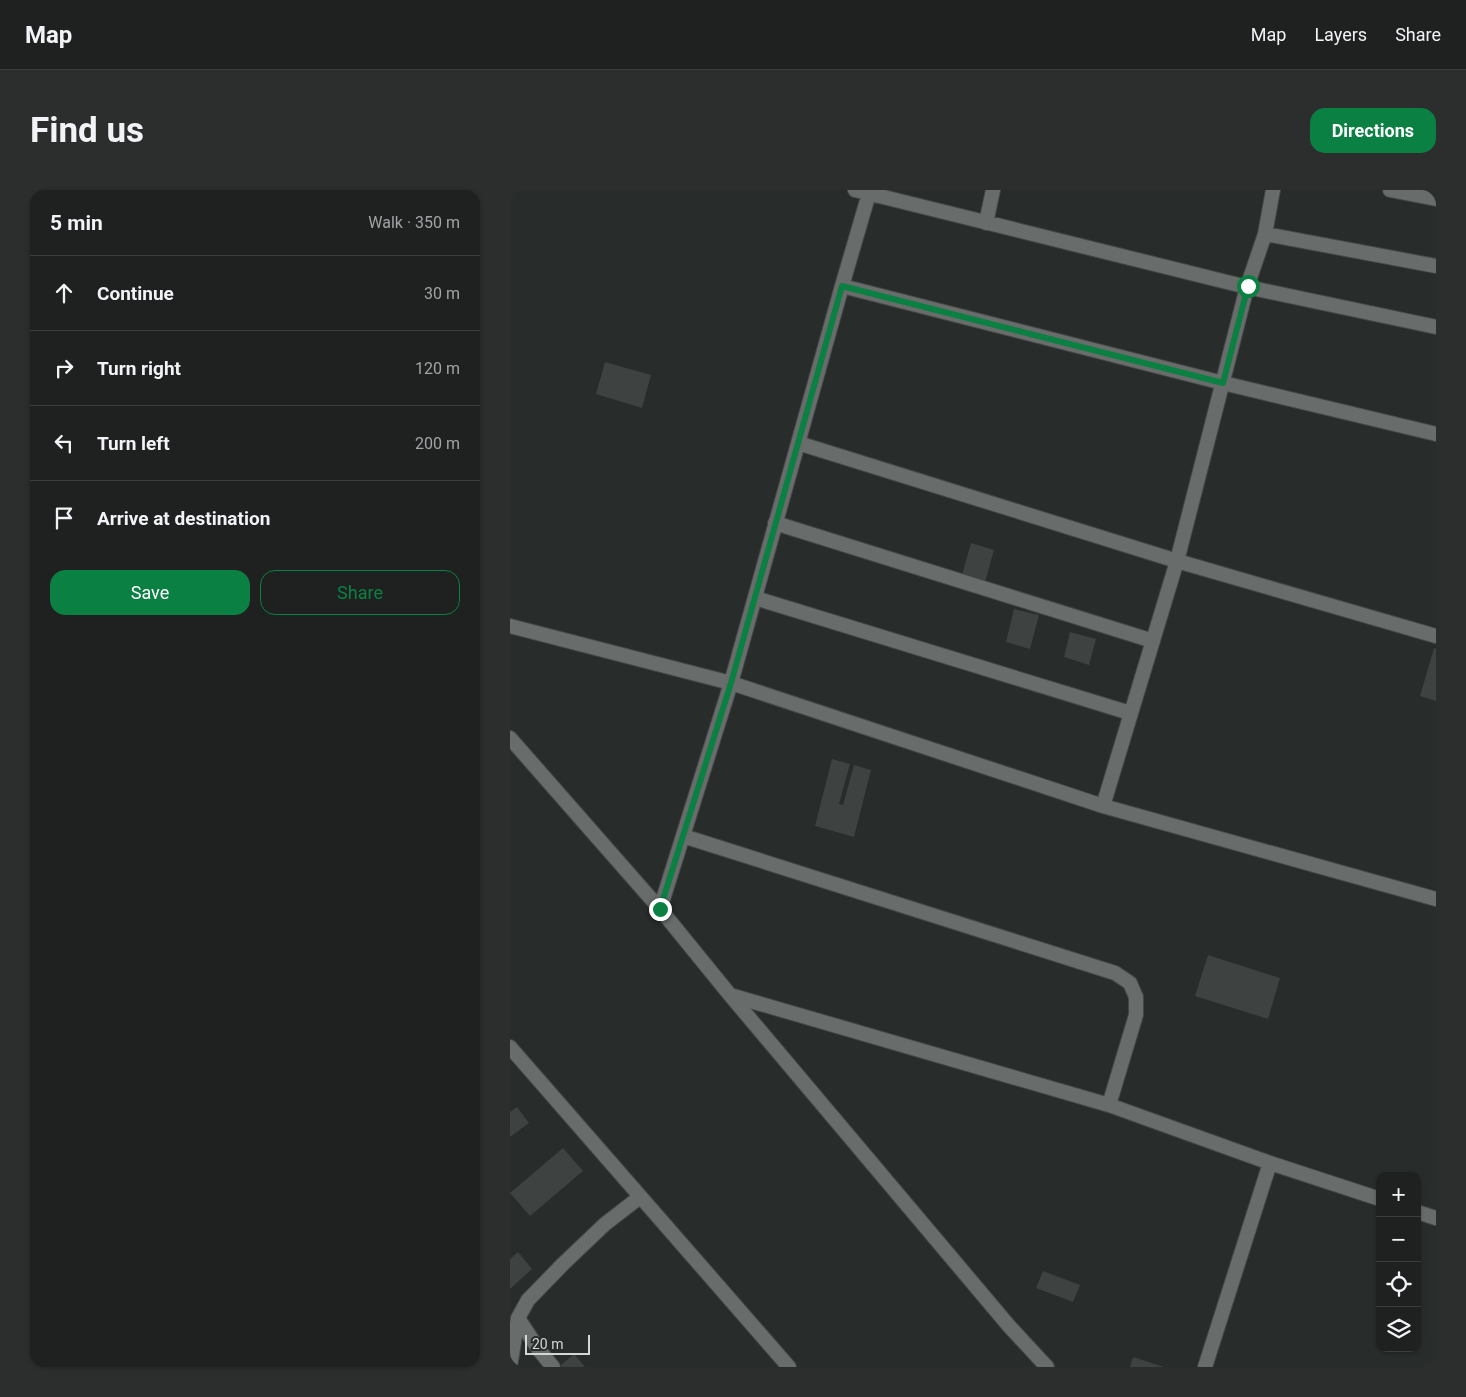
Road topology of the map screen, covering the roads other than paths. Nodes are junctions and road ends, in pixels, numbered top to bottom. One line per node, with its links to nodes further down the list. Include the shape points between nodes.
1 (855, 190): 5 (street)
2 (993, 190): 7 (street)
3 (1273, 190): 8 (street)
4 (1390, 190): 6 (street)
5 (869, 192): 7 (street); 10 (street)
6 (1436, 199)
7 (986, 223): 11 (street)
8 (1264, 234): 9 (street); 11 (street)
9 (1436, 266)
10 (842, 286): 13 (street); 15 (street)
11 (1248, 286): 12 (street); 13 (street)
12 (1436, 327)
13 (1223, 383): 14 (street); 17 (street)
14 (1436, 434)
15 (798, 443): 16 (street); 17 (street)
16 (775, 523): 18 (street); 21 (street)
17 (1177, 561): 20 (street); 21 (street)
18 (754, 598): 22 (street); 23 (street)
19 (510, 626): 22 (street)
20 (1436, 636)
21 (1153, 641): 23 (street)
22 (731, 683): 25 (street); 26 (street)
23 (1130, 713): 25 (street)
24 (510, 738): 28 (street)
25 (1103, 806): 27 (street)
26 (683, 836): 28 (street); 31 (street, via 1115,973 1130,983 1136,997 1136,1015)
27 (1436, 899)
28 (660, 909): 29 (street)
29 (730, 995): 31 (street); 41 (street)
30 (510, 1047): 33 (street)
31 (1109, 1106): 32 (street)
32 (1270, 1162): 34 (street); 42 (street)
33 (640, 1197): 37 (street, via 605,1224 563,1264 528,1300); 40 (street)
34 (1376, 1198)
35 (1421, 1213): 36 (street)
36 (1436, 1218)
37 (518, 1318): 38 (street); 39 (street)
38 (510, 1367)
39 (553, 1367)
40 (789, 1367)
41 (1047, 1367)
42 (1205, 1367)

